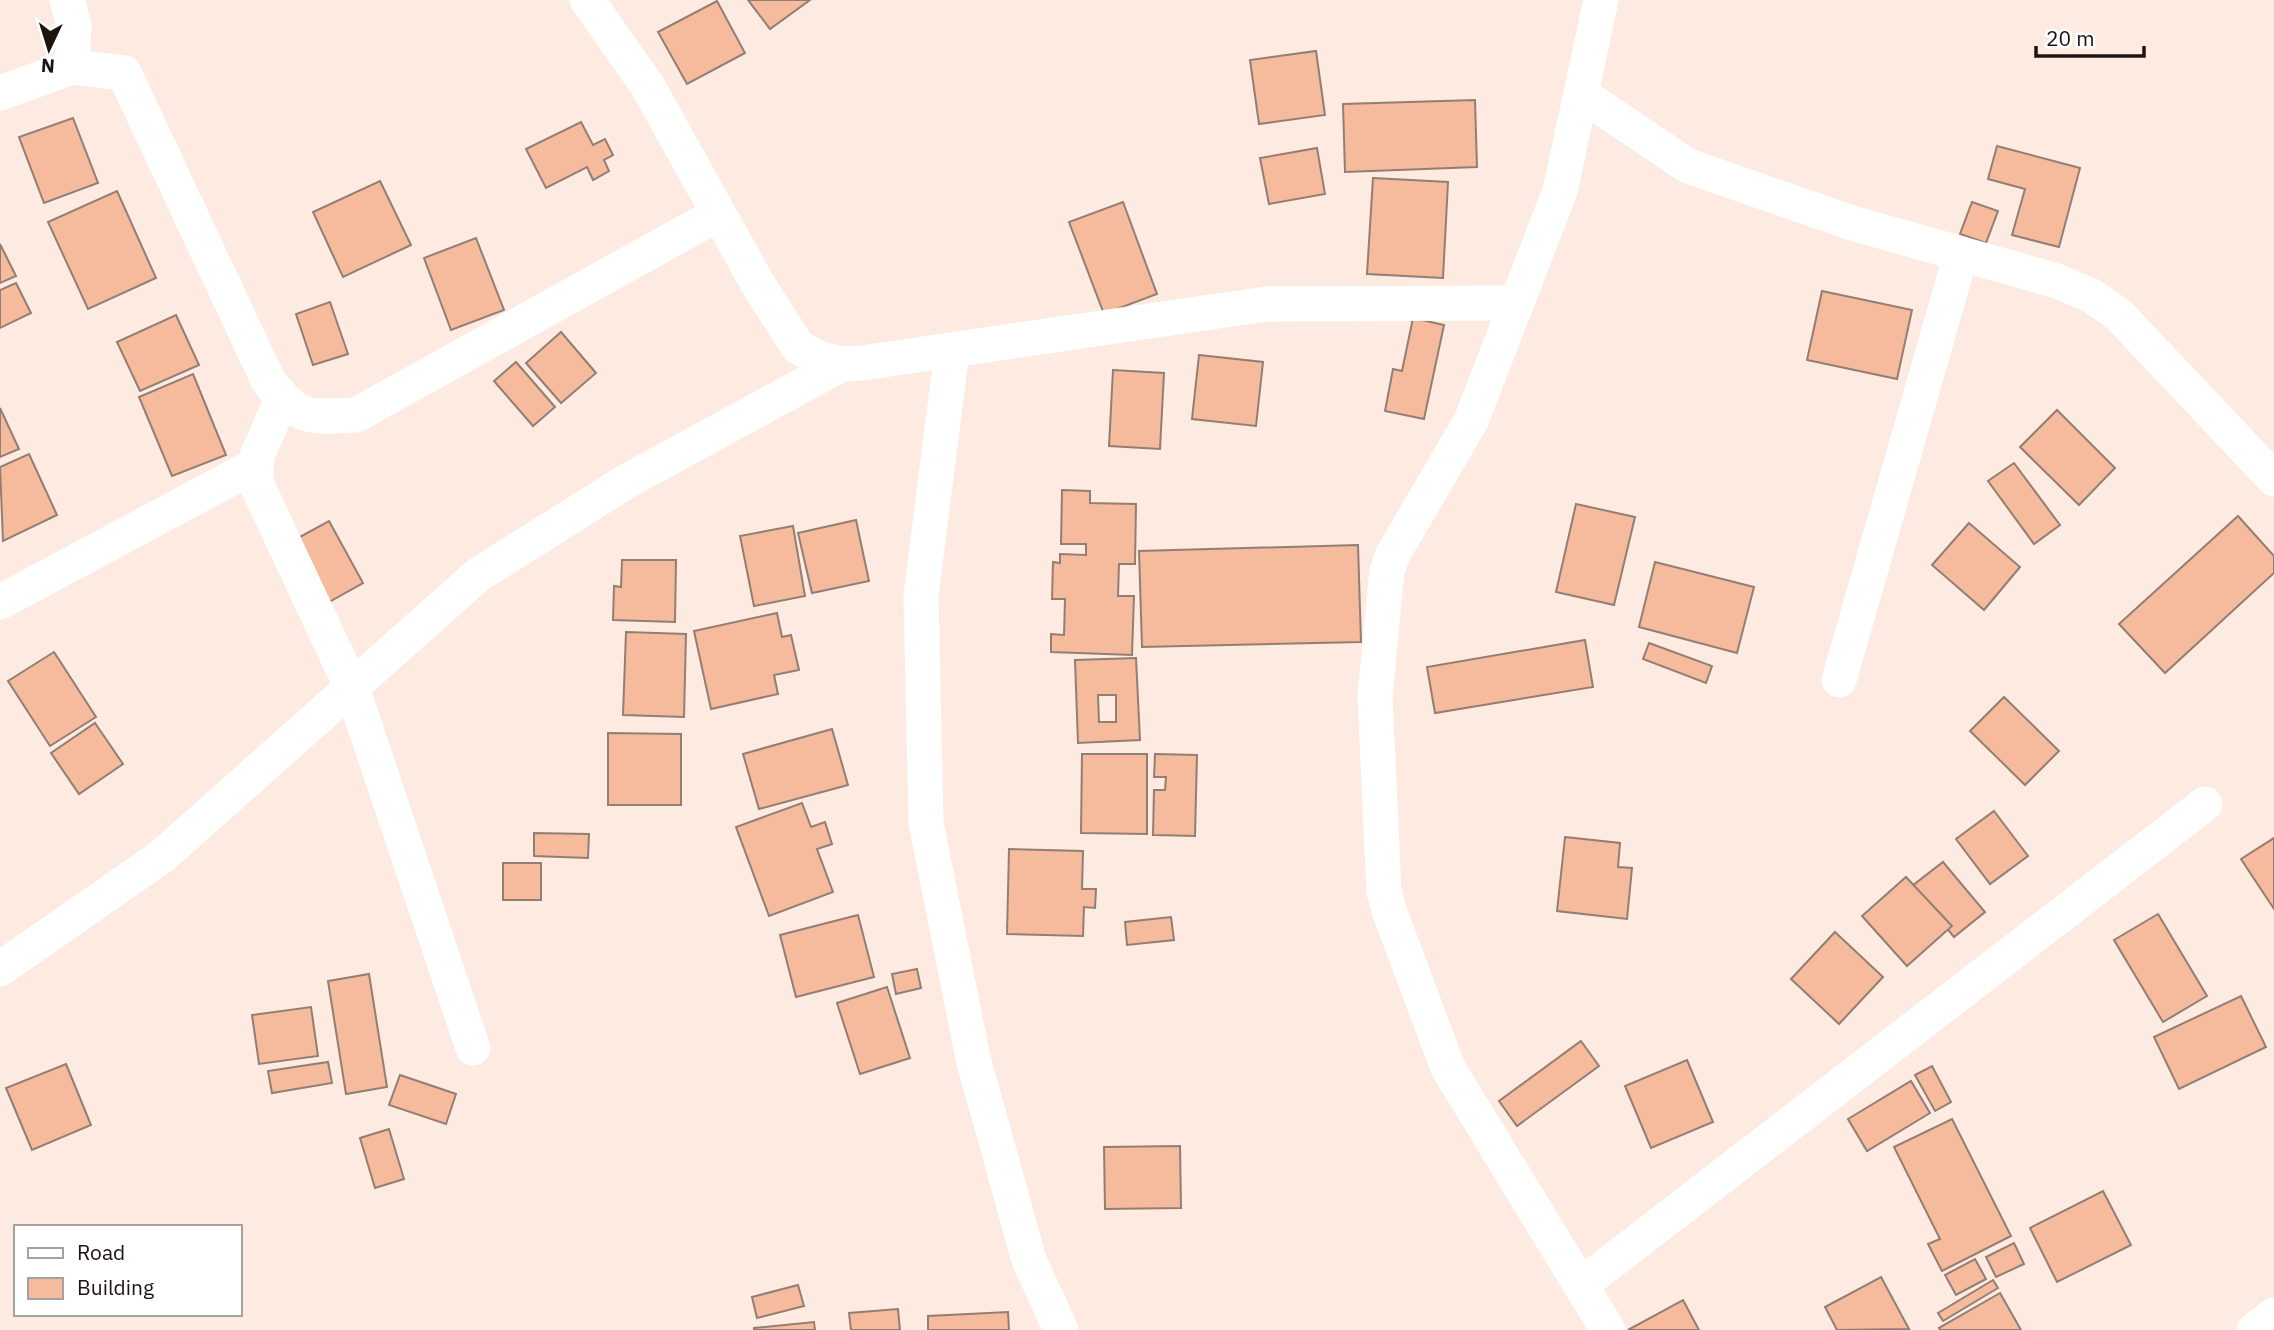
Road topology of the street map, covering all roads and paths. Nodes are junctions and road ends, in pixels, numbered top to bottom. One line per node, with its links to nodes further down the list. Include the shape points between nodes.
1 (66, 0): 4 (street, via 74,26)
2 (587, 0): 7 (street, via 647,85)
3 (1601, 0): 6 (street)
4 (72, 67): 5 (street); 12 (street, via 124,74 268,380)
5 (0, 93)
6 (1581, 94): 8 (street, via 1688,166 1852,223); 9 (street, via 1560,191)
7 (718, 214): 11 (street, via 798,346); 12 (street, via 356,415 309,417)
8 (1962, 254): 14 (street, via 2057,281 2092,296 2110,309); 16 (street)
9 (1514, 303): 10 (street, via 1266,304); 21 (street, via 1471,421 1387,571 1375,696 1384,891 1448,1068)
10 (952, 351): 11 (street); 23 (street, via 922,594 926,823 973,1058 1029,1260)
11 (842, 364): 17 (street, via 627,481 478,575)
12 (282, 399): 13 (street)
13 (256, 465): 15 (street); 17 (street, via 256,483)
14 (2274, 479)
15 (0, 602)
16 (1839, 680)
17 (352, 688): 19 (street, via 161,857); 20 (street)
18 (2205, 804): 21 (street)
19 (0, 969)
20 (473, 1048)
21 (1581, 1285): 24 (street)
22 (2274, 1315): 25 (street)
23 (1061, 1330)
24 (1608, 1330)
25 (2254, 1330)

